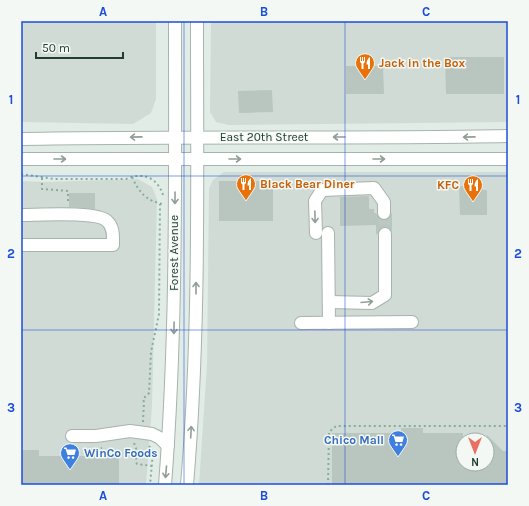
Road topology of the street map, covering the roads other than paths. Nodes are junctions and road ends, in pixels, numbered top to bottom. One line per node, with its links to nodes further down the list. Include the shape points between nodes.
1 (175, 21): 4 (street, Forest Avenue)
2 (196, 21): 5 (street, Forest Avenue)
3 (508, 136): 7 (street, East 20th Street, one-way to 7)
4 (175, 137): 5 (street, East 20th Street); 8 (street, East 20th Street, one-way to 8); 10 (street, Forest Avenue)
5 (196, 137): 6 (street, East 20th Street, one-way to 5); 11 (street, Forest Avenue)
6 (406, 138): 7 (street, East 20th Street); 12 (street)
7 (421, 138): 13 (street)
8 (21, 139)
9 (21, 159): 10 (street, East 20th Street, one-way to 10)
10 (175, 159): 11 (street, East 20th Street); 26 (street, Forest Avenue, one-way to 26, via 174,321)
11 (196, 159): 12 (street, East 20th Street, one-way to 12); 28 (street, Forest Avenue, one-way to 11, via 195,332)
12 (406, 159): 13 (street, East 20th Street)
13 (422, 159): 14 (street, East 20th Street)
14 (508, 159)
15 (384, 213): 17 (street, one-way to 17, via 384,202 374,188 322,190 315,201)
16 (21, 215): 20 (street, via 103,217 112,229 113,245)
17 (316, 233)
18 (328, 233): 21 (street)
19 (385, 234): 21 (street, one-way to 19, via 372,303 385,295)
20 (21, 245)
21 (329, 302): 24 (street)
22 (412, 322): 24 (street)
23 (301, 323): 24 (street)
24 (329, 323)
25 (72, 436): 26 (street, via 96,436 130,431 152,434)
26 (168, 446): 27 (street, Forest Avenue, one-way to 27)
27 (165, 485)
28 (187, 485)

